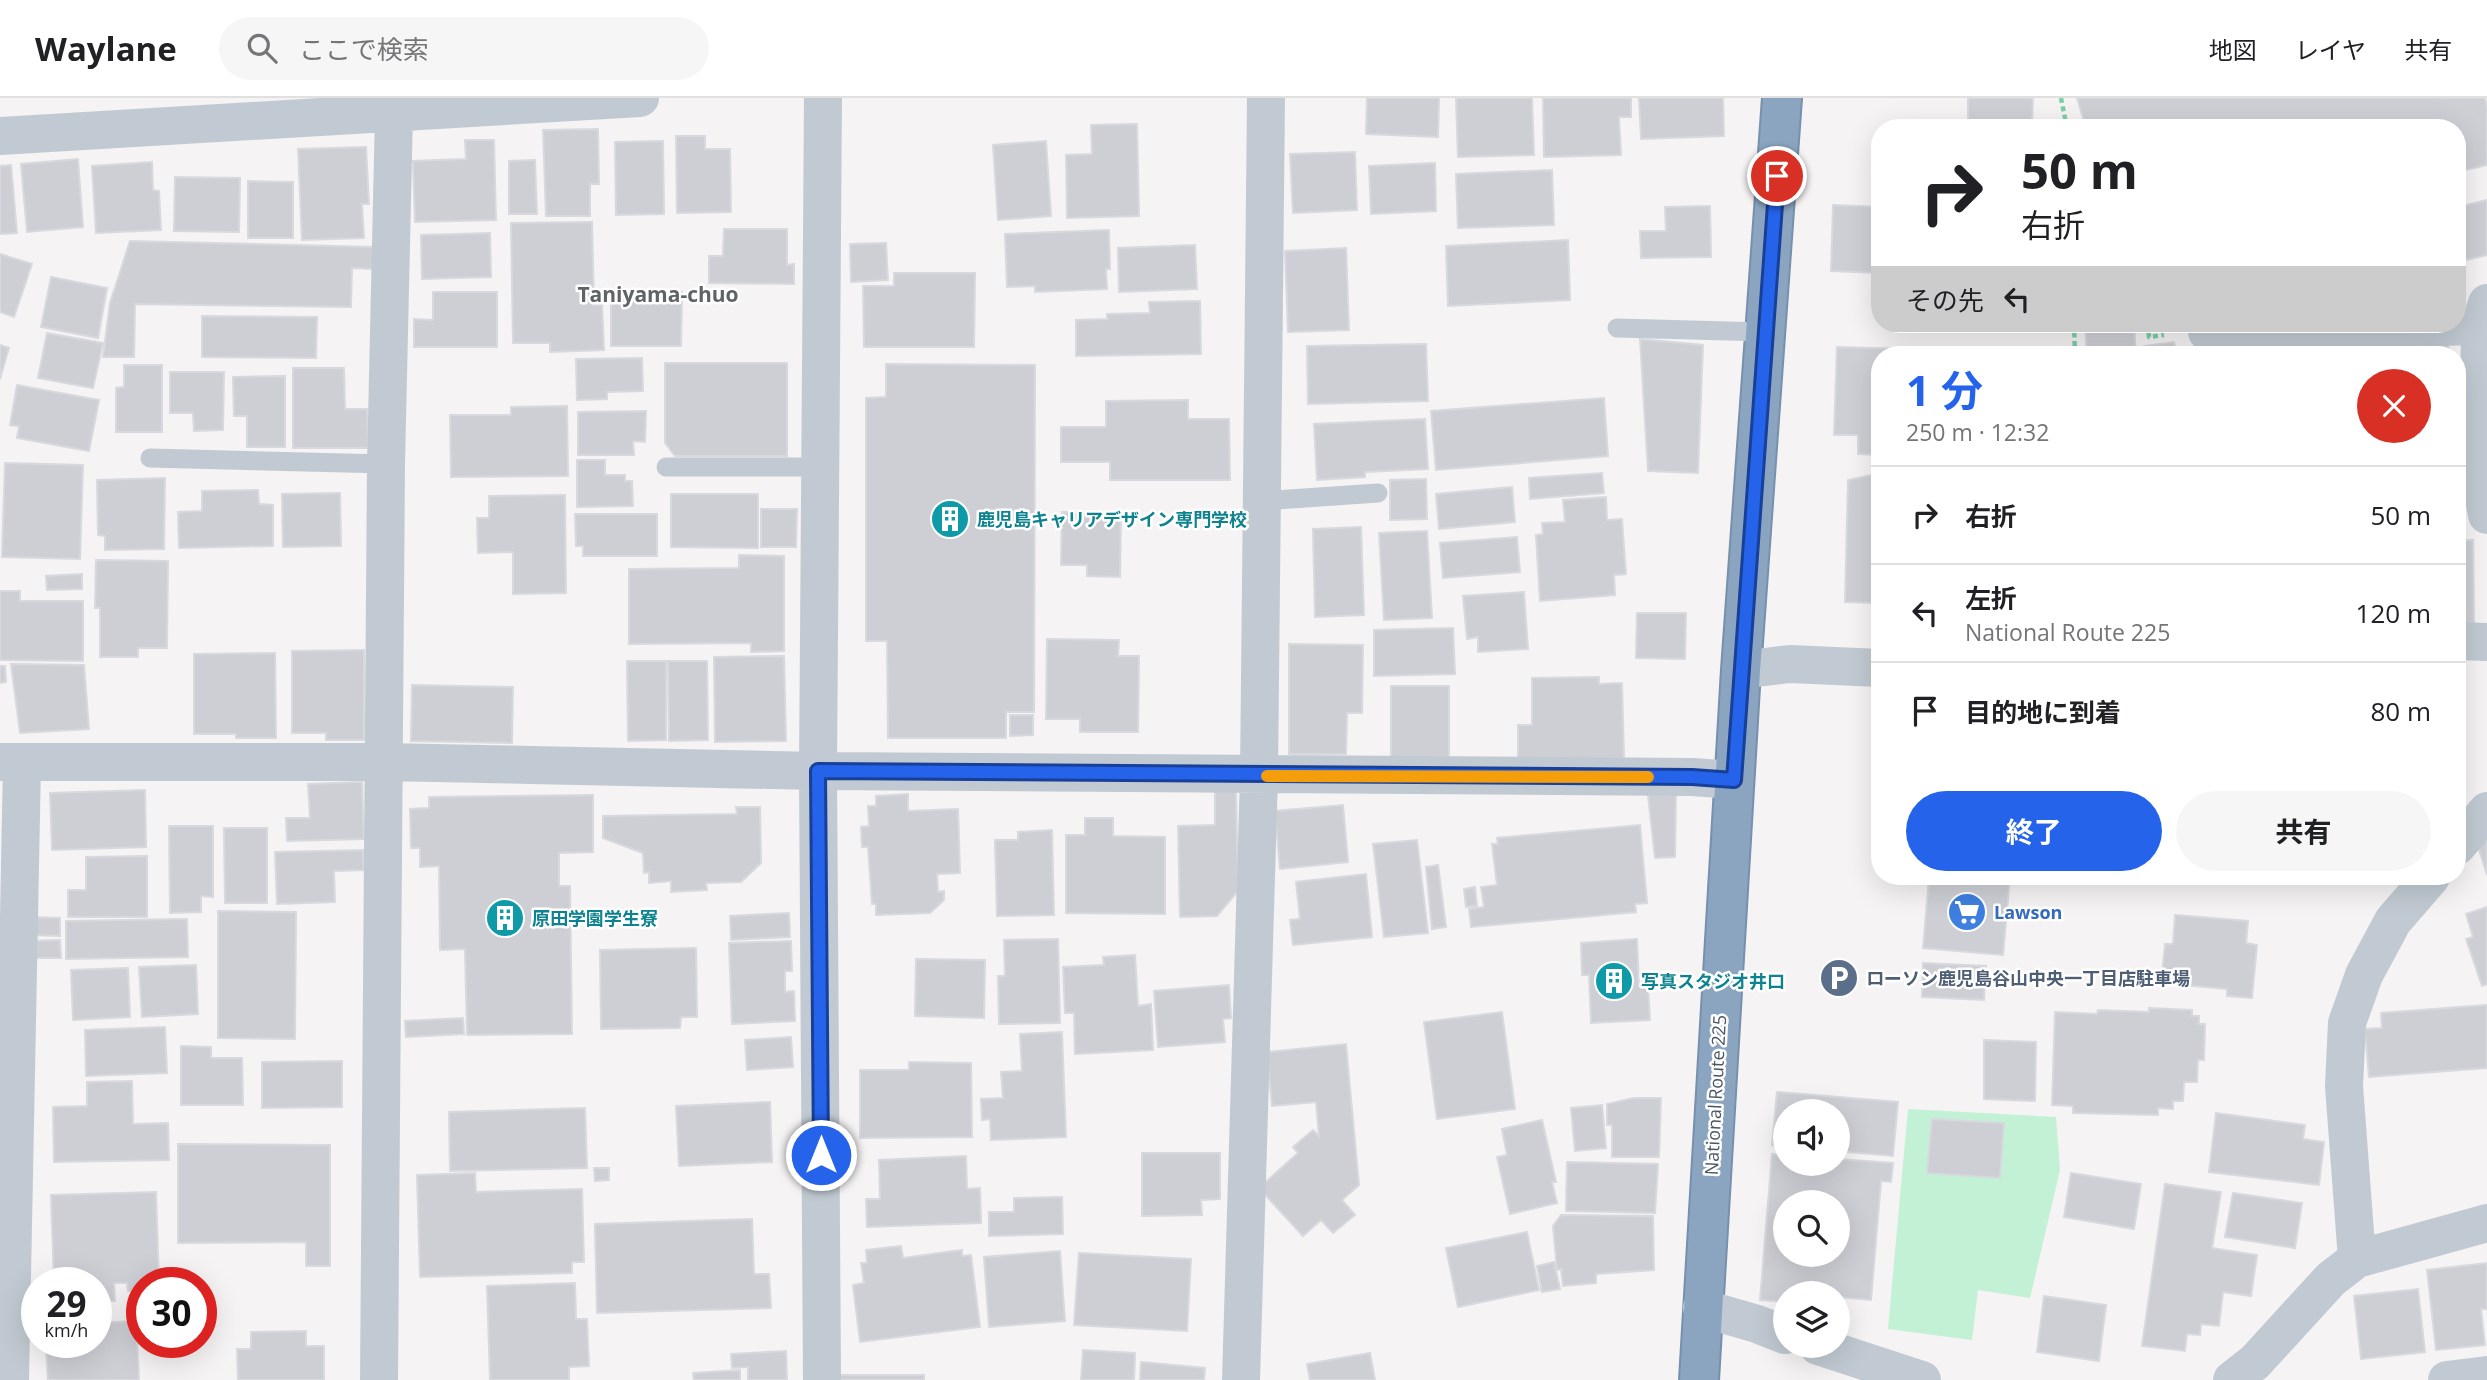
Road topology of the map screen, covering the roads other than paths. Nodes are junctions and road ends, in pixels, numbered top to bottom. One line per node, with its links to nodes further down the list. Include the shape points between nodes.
1 (640, 98): 6 (street)
2 (823, 98): 15 (street)
3 (1266, 98): 17 (street)
4 (1782, 98): 11 (highway, National Route 225)
5 (196, 111): 6 (street); 7 (street)
6 (394, 113): 13 (street)
7 (0, 135)
8 (2484, 314): 9 (street); 18 (street, via 2478,468)
9 (2466, 315)
10 (1617, 328): 11 (lane)
11 (1765, 332): 22 (highway, National Route 225)
12 (150, 458): 13 (lane)
13 (386, 464): 24 (street)
14 (666, 467): 15 (lane)
15 (821, 467): 25 (street)
16 (1378, 493): 17 (lane)
17 (1261, 501): 26 (street)
18 (2487, 515)
19 (2466, 641): 20 (street)
20 (2487, 642)
21 (1871, 668): 22 (street, via 1790,664)
22 (1741, 670): 27 (highway, National Route 225)
23 (11, 762): 24 (street); 37 (street)
24 (385, 762): 25 (street); 38 (street)
25 (818, 771): 26 (street); 39 (street)
26 (1259, 776): 27 (street); 40 (street)
27 (1734, 780): 33 (highway, National Route 225)
28 (2487, 811): 29 (street)
29 (2466, 836)
30 (2424, 885): 32 (street, via 2393,921 2364,975 2347,1023 2344,1086)
31 (2487, 1223): 32 (street)
32 (2357, 1259): 43 (street, via 2331,1279 2255,1362)
33 (1702, 1308): 34 (street); 41 (highway, National Route 225)
34 (1773, 1330)
35 (1850, 1356): 42 (street)
36 (2487, 1375): 44 (street)
37 (10, 1380)
38 (379, 1380)
39 (822, 1380)
40 (1241, 1380)
41 (1699, 1380)
42 (1922, 1380)
43 (2232, 1380)
44 (2446, 1380)

